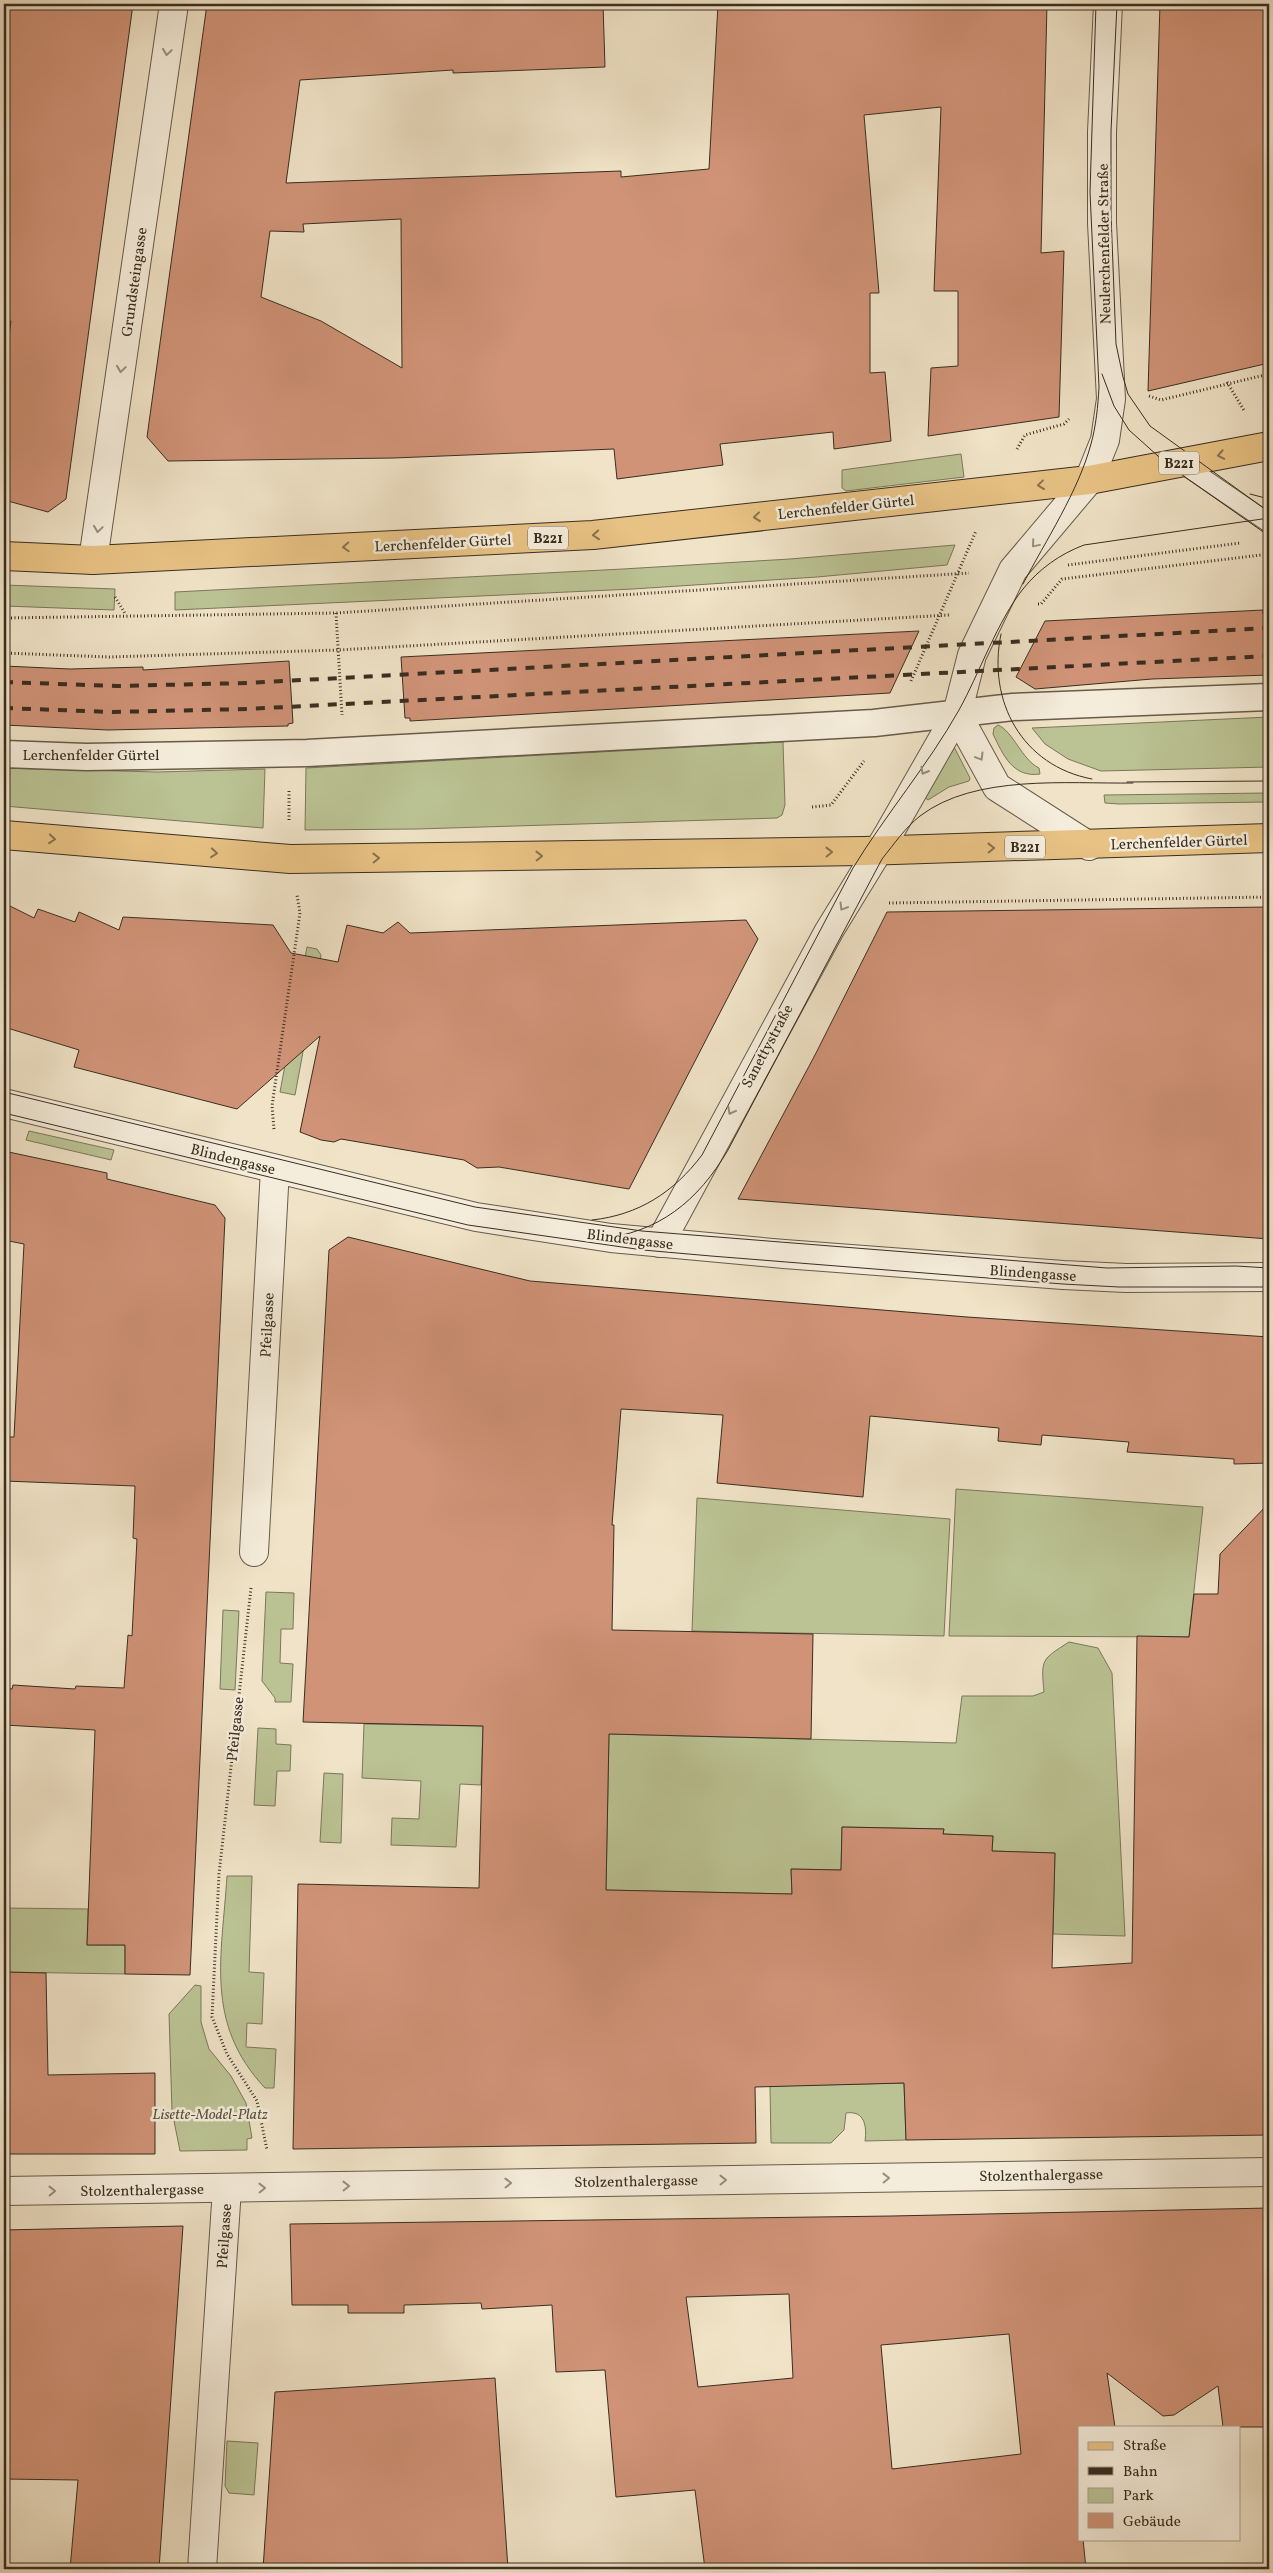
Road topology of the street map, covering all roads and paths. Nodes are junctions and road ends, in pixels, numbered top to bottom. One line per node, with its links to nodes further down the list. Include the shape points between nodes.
1 (174, 4): 10 (street, Grundsteingasse, one-way to 10)
2 (1108, 4): 5 (street, Neulerchenfelder Straße, via 1102,132 1102,224 1111,399 1105,440)
3 (1269, 446): 4 (main road, Lerchenfelder Gürtel / B221, one-way to 4)
4 (1181, 463): 5 (main road, Lerchenfelder Gürtel / B221); 6 (lane)
5 (1089, 480): 10 (main road, Lerchenfelder Gürtel / B221, one-way to 10, via 593,535); 11 (street, one-way to 11)
6 (1269, 523)
7 (1241, 543): 11 (path)
8 (1268, 554): 12 (path, via 1062,579 1041,604)
9 (4, 556): 10 (main road, Lerchenfelder Gürtel / B221)
10 (94, 560)
11 (1013, 570): 12 (street); 13 (path, via 336,613)
12 (994, 610): 14 (path, via 338,650 109,657); 16 (street, via 972,655)
13 (4, 618)
14 (4, 653)
15 (1269, 697): 16 (street, Lerchenfelder Gürtel, via 1013,707)
16 (957, 714): 17 (street, Lerchenfelder Gürtel, via 874,723 307,753 86,757); 20 (street, Lerchenfelder Gürtel, one-way to 20, via 998,787); 21 (street, one-way to 21)
17 (4, 754)
18 (4, 835): 22 (main road, Lerchenfelder Gürtel / B221, one-way to 22)
19 (1269, 838): 20 (main road, Lerchenfelder Gürtel / B221)
20 (1089, 846): 21 (main road, Lerchenfelder Gürtel / B221, one-way to 20)
21 (878, 851): 22 (main road, Lerchenfelder Gürtel / B221, one-way to 21); 27 (street, Sanettystraße, one-way to 27, via 829,931)
22 (290, 859): 26 (path, via 300,912 272,1106)
23 (1269, 897): 24 (path)
24 (881, 904)
25 (4, 1103): 26 (street, Blindengasse)
26 (275, 1169): 27 (street, Blindengasse, via 476,1217); 29 (street, Pfeilgasse)
27 (660, 1243): 28 (street, Blindengasse, via 1063,1275)
28 (1269, 1277)
29 (254, 1552): 31 (path, Pfeilgasse, via 219,1874 212,2017 227,2054 257,2101 267,2151 250,2177)
30 (1269, 2172): 31 (street, Stolzenthalergasse, one-way to 30)
31 (227, 2188): 32 (street, Stolzenthalergasse, one-way to 31); 33 (street, Pfeilgasse)
32 (4, 2191)
33 (202, 2569)

